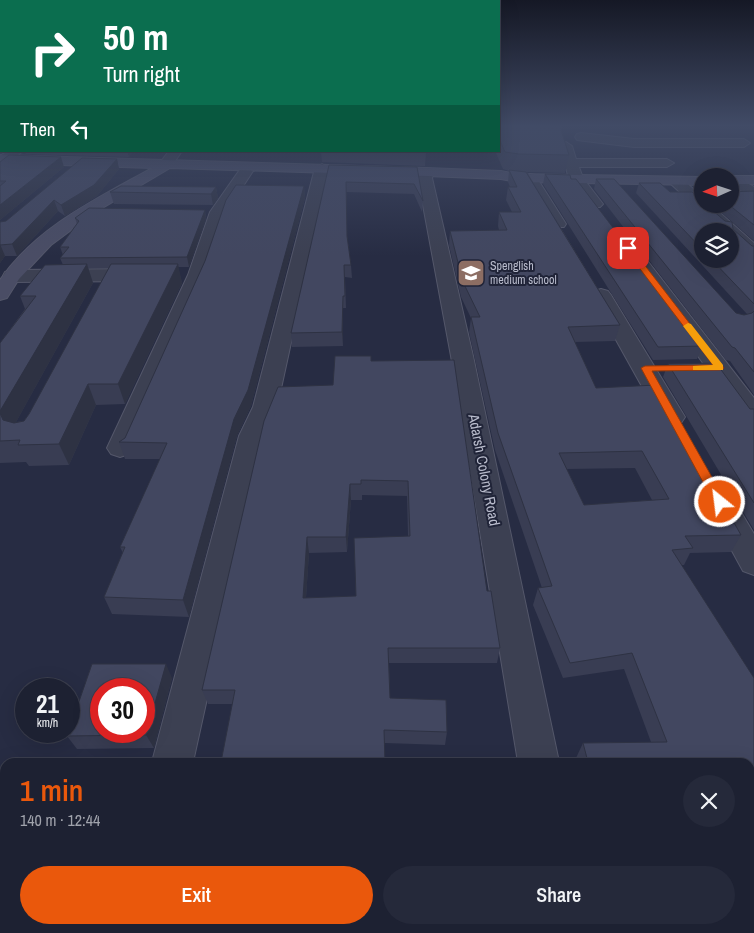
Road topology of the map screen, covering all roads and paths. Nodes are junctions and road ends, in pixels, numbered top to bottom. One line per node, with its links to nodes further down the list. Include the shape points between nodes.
1 (74, 169): 10 (street)
2 (158, 169): 20 (main road)
3 (205, 169): 6 (main road)
4 (243, 169): 7 (main road)
5 (602, 169): 8 (street)
6 (246, 171): 7 (main road); 33 (street, via 209,212)
7 (321, 171): 9 (main road); 36 (street, via 265,406 252,436)
8 (573, 171): 11 (main road); 12 (main road); 22 (street)
9 (426, 175): 11 (main road, via 502,180); 37 (street, Adarsh Colony Road)
10 (64, 178)
11 (523, 178): 23 (street)
12 (614, 180): 16 (main road); 19 (street)
13 (694, 180): 16 (main road)
14 (739, 180): 15 (main road)
15 (754, 180)
16 (676, 181): 25 (street)
17 (739, 184): 18 (street)
18 (754, 194)
19 (627, 195)
20 (89, 210): 21 (street); 28 (main road, via 46,241)
21 (117, 211)
22 (605, 218)
23 (568, 241)
24 (622, 241): 30 (street)
25 (754, 252)
26 (158, 275): 28 (street, via 104,284)
27 (589, 275): 32 (street, via 655,368)
28 (4, 288)
29 (692, 368): 30 (street)
30 (720, 368): 31 (street)
31 (754, 415)
32 (684, 438)
33 (120, 448)
34 (713, 489): 35 (street)
35 (754, 562)
36 (173, 758)
37 (537, 758)

